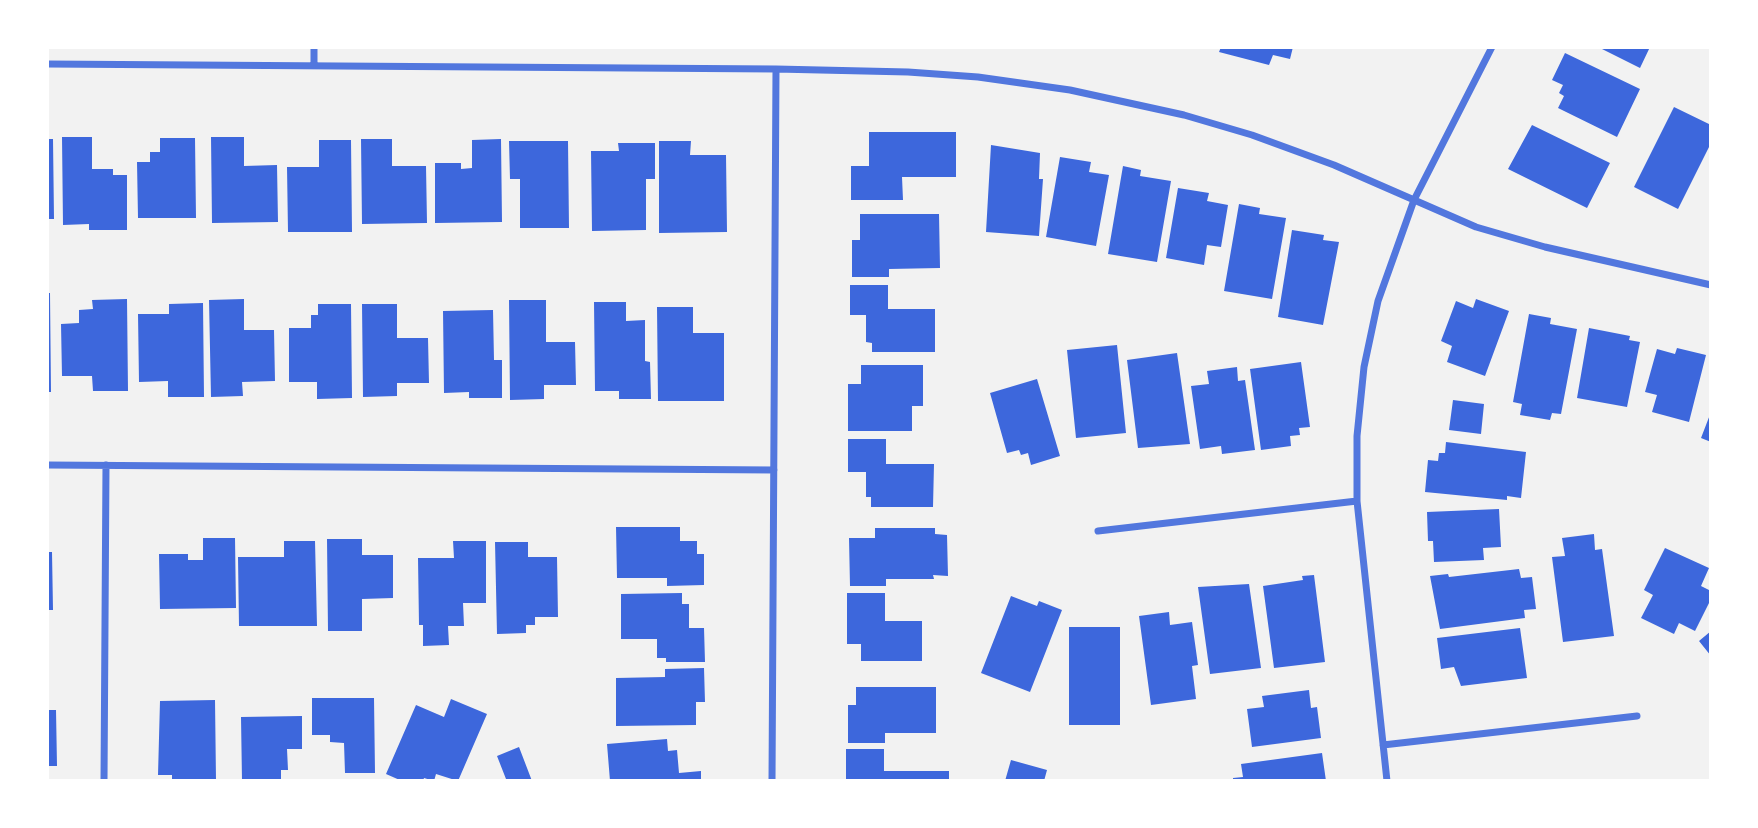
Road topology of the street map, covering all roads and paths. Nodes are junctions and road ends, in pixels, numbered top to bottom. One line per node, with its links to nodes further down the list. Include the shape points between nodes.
1 (314, 47): 4 (street)
2 (1493, 47): 6 (street)
3 (47, 64): 4 (street)
4 (314, 66): 5 (street)
5 (776, 69): 6 (street, via 978,77 1070,90 1252,135); 10 (street)
6 (1414, 200): 7 (street, via 1476,227 1545,247); 11 (street, via 1378,301 1364,367)
7 (1711, 285)
8 (47, 465): 9 (street)
9 (106, 466): 10 (street); 15 (street)
10 (774, 470): 16 (street)
11 (1357, 501): 12 (street); 14 (street)
12 (1098, 531)
13 (1637, 716): 14 (street)
14 (1383, 745): 17 (street)
15 (104, 781)
16 (772, 781)
17 (1387, 781)

